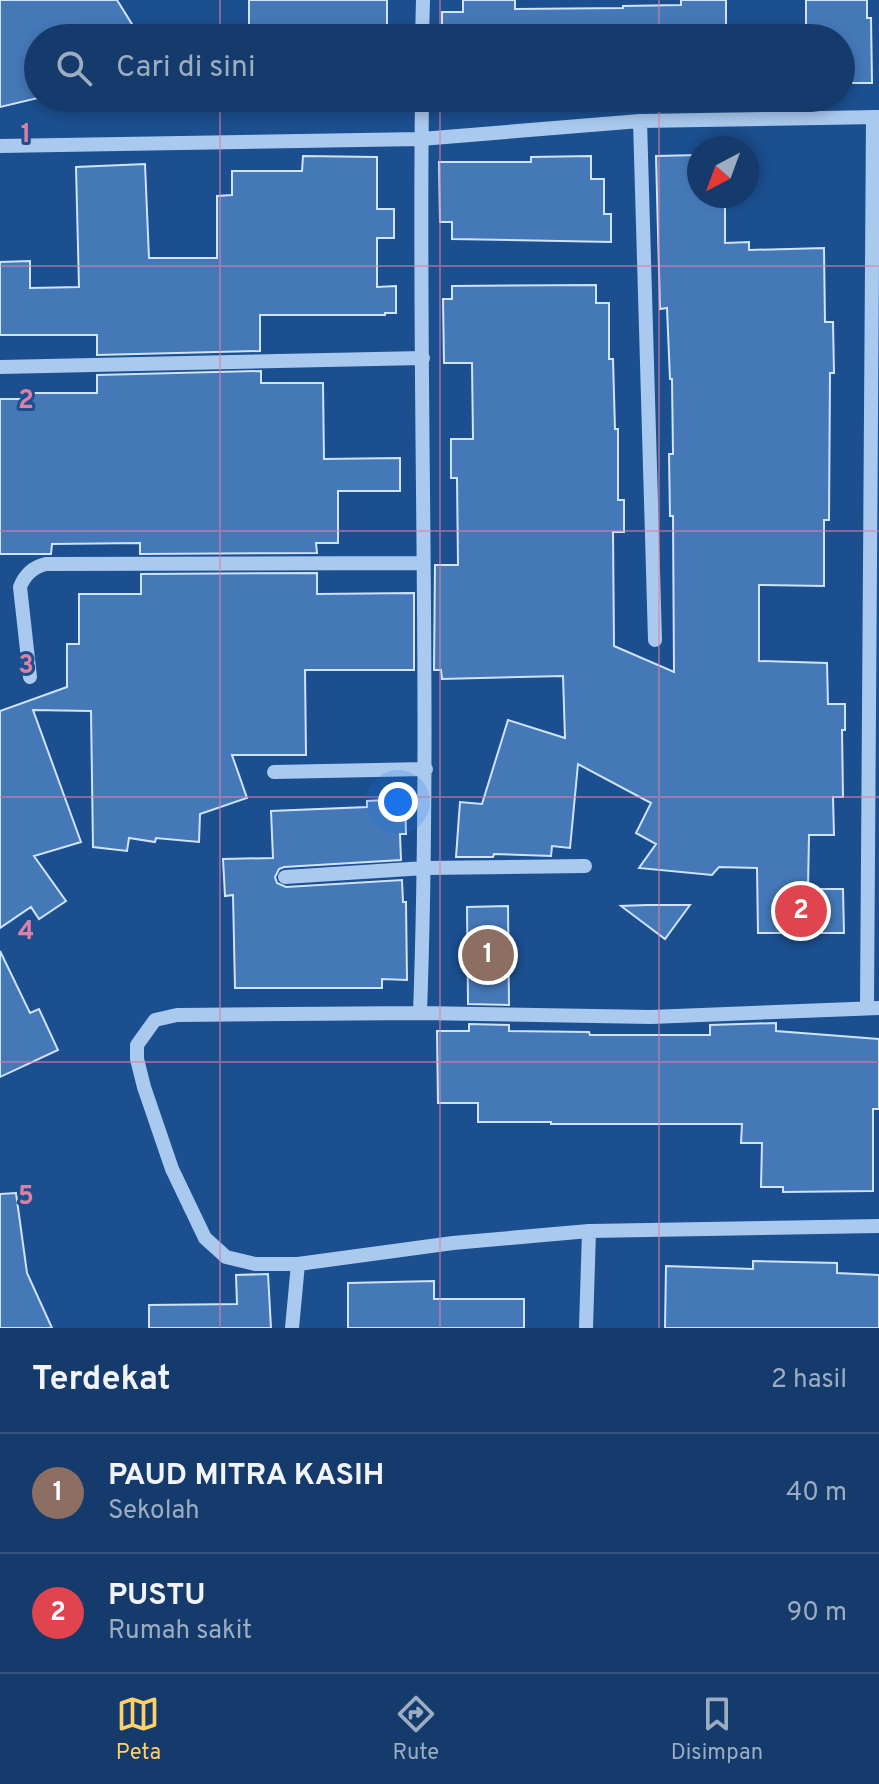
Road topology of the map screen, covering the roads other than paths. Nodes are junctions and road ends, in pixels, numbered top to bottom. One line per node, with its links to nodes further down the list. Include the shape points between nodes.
1 (423, 0): 2 (street)
2 (422, 24)
3 (422, 112): 6 (street)
4 (876, 117): 5 (street); 18 (street)
5 (640, 121): 6 (street); 11 (street)
6 (421, 139): 7 (street); 8 (street)
7 (0, 146)
8 (423, 358): 9 (street); 10 (street)
9 (0, 367)
10 (423, 563): 12 (street, via 36,566 20,587); 13 (street)
11 (655, 640)
12 (30, 677)
13 (426, 769): 14 (street); 16 (street)
14 (274, 772)
15 (585, 866): 16 (street)
16 (425, 868): 17 (street); 19 (street)
17 (285, 877)
18 (873, 1008): 19 (street, via 651,1017)
19 (420, 1013): 22 (street, via 177,1015 155,1020 137,1045 144,1087 172,1169 205,1238 226,1257 255,1264)
20 (879, 1226): 21 (street)
21 (589, 1231): 22 (street); 24 (street)
22 (298, 1264): 23 (street)
23 (292, 1328)
24 (586, 1328)

